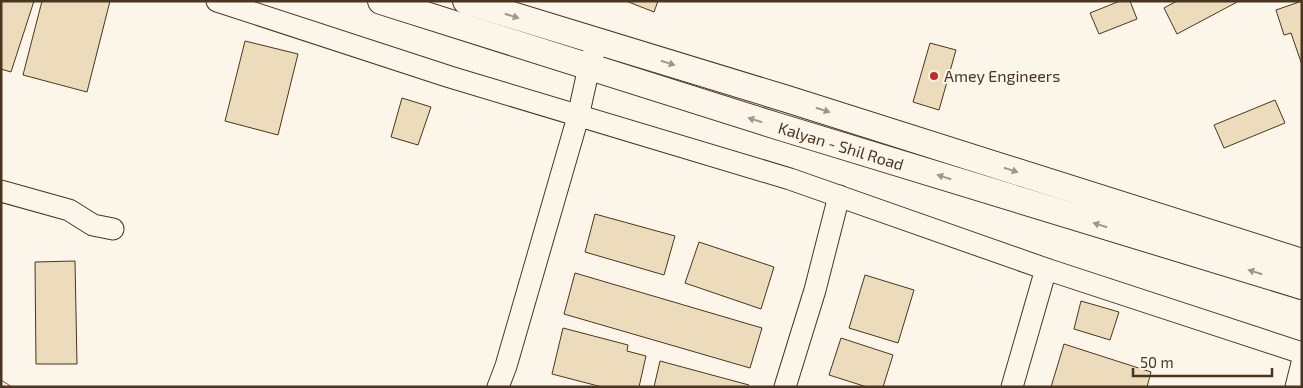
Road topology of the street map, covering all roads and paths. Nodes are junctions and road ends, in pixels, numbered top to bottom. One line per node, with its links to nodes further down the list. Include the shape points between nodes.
1 (217, 1): 6 (street)
2 (381, 1): 5 (main road, Kalyan - Shil Road)
3 (466, 1): 4 (main road, Kalyan - Shil Road, one-way to 4)
4 (598, 42): 5 (street); 10 (main road, Kalyan - Shil Road, one-way to 10)
5 (589, 67): 6 (street); 12 (main road, Kalyan - Shil Road, one-way to 5)
6 (578, 117): 8 (street); 15 (street)
7 (1, 191): 9 (street, via 69,210 93,225)
8 (839, 196): 11 (street); 16 (street)
9 (113, 229)
10 (1302, 262)
11 (1046, 268): 13 (street); 17 (street)
12 (1302, 286)
13 (1302, 353)
14 (1302, 363): 18 (street)
15 (498, 387)
16 (785, 387)
17 (1012, 387)
18 (1296, 387)

